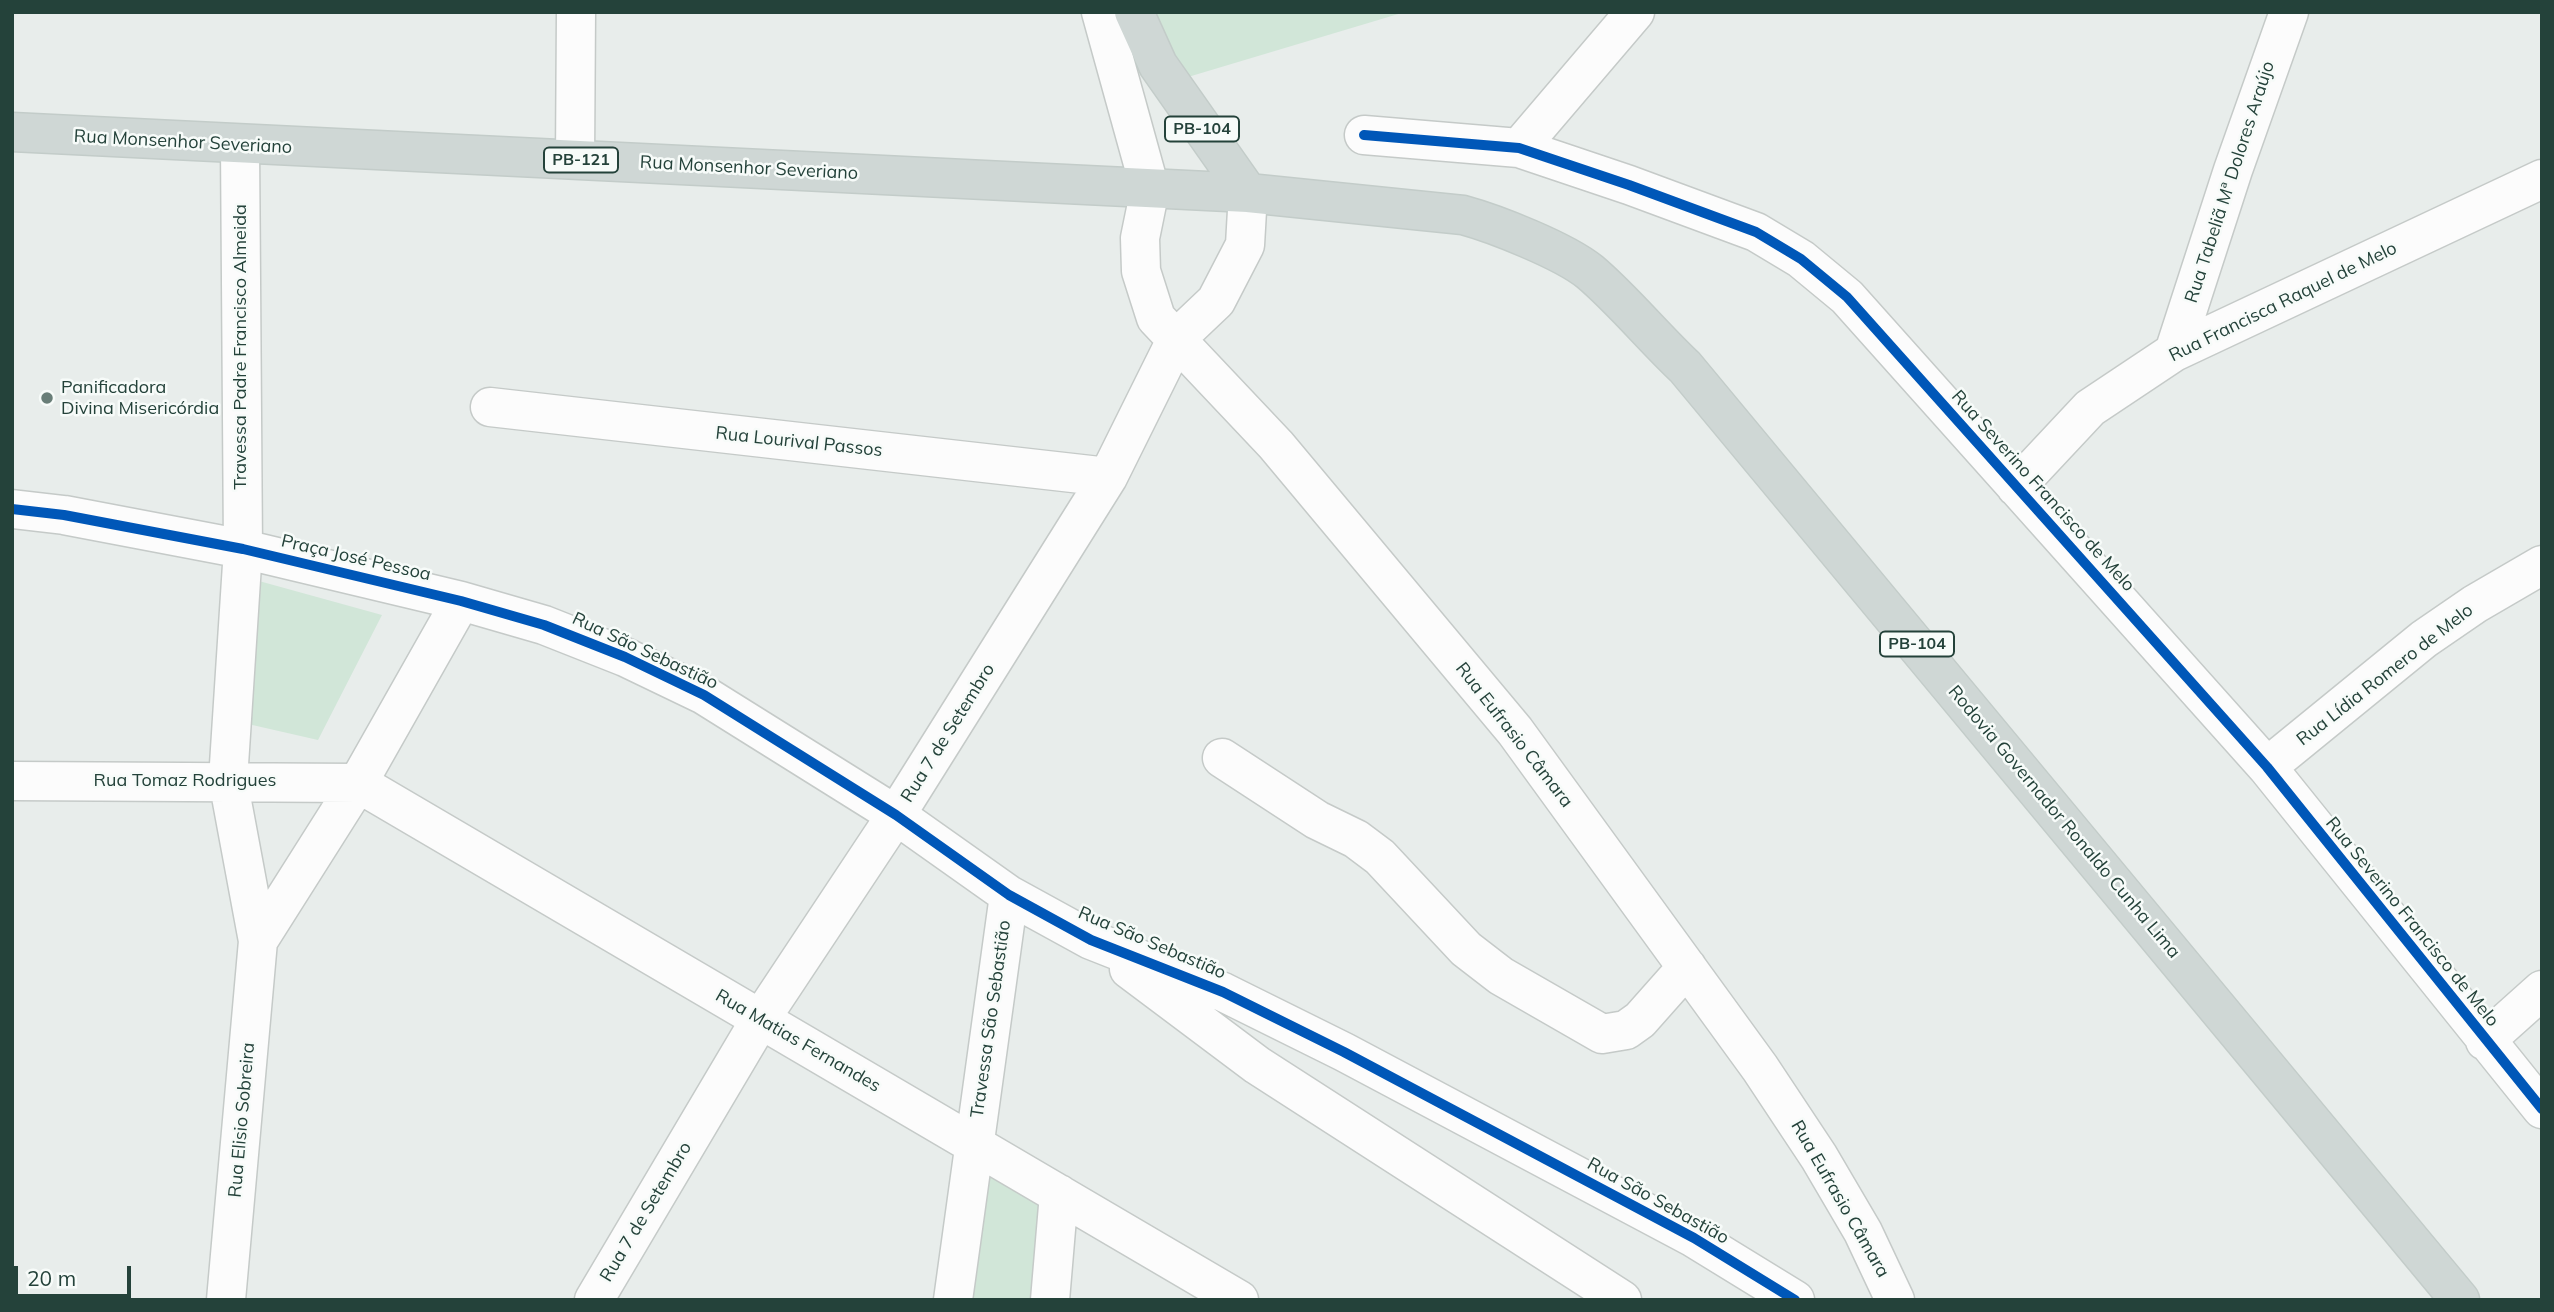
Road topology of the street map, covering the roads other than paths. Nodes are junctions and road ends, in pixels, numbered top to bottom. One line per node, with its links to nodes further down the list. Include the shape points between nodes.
1 (576, 12): 10 (street)
2 (1101, 12): 12 (street)
3 (1134, 12): 13 (main road, PB-104, via 1158,65)
4 (1635, 12): 9 (street)
5 (2289, 12): 15 (street, Rua Tabeliã Mª Dolores Araújo)
6 (12, 132): 8 (main road, Rua Monsenhor Severiano / PB-121)
7 (1364, 135): 9 (street, Rua Severino Francisco de Melo)
8 (240, 146): 10 (main road, Rua Monsenhor Severiano / PB-121); 20 (street, Travessa Padre Francisco Almeida)
9 (1519, 148): 18 (street, Rua Severino Francisco de Melo, via 1756,232 1801,259 1847,298)
10 (575, 159): 12 (main road, Rua Monsenhor Severiano / PB-121)
11 (2542, 179): 15 (street, Rua Francisca Raquel de Melo)
12 (1150, 189): 13 (main road, PB-121); 14 (street, Rua Eufrasio Câmara, via 1140,238 1141,271 1156,318)
13 (1248, 193): 14 (street, Rua 7 de Setembro, via 1245,245 1216,301); 47 (main road, Rodovia Governador Ronaldo Cunha Lima / PB-104, via 1463,215 1492,223 1589,271 1733,422)
14 (1177, 338): 17 (street, Rua 7 de Setembro); 32 (street, Rua Eufrasio Câmara, via 1276,445 1515,732)
15 (2174, 352): 18 (street, Rua Francisca Raquel de Melo, via 2090,408)
16 (490, 407): 17 (street, Rua Lourival Passos)
17 (1108, 477): 28 (street, Rua 7 de Setembro)
18 (2016, 487): 24 (street, Rua Severino Francisco de Melo)
19 (12, 509): 20 (street, Praça José Pessoa)
20 (243, 549): 22 (street, Praça José Pessoa); 25 (street)
21 (2542, 565): 24 (street, Rua Lídia Romero de Melo, via 2424,639)
22 (461, 601): 27 (street); 28 (street, Rua São Sebastião, via 544,625 704,695)
23 (1222, 758): 32 (street, via 1317,820 1356,839 1380,857 1466,950 1501,976 1602,1034 1633,1025)
24 (2267, 767): 35 (street, Rua Severino Francisco de Melo)
25 (228, 780): 26 (street, Rua Tomaz Rodrigues); 27 (street, Rua Tomaz Rodrigues); 31 (street, Rua Elisio Sobreira)
26 (12, 781)
27 (358, 783): 31 (street, Rua Elisio Sobreira); 34 (street, Rua Matias Fernandes)
28 (896, 816): 29 (street, Rua São Sebastião); 34 (street, Rua 7 de Setembro)
29 (1009, 895): 30 (street, Rua São Sebastião); 37 (street, Travessa São Sebastião)
30 (1091, 940): 44 (street, Rua São Sebastião, via 1257,1065); 45 (street, Rua São Sebastião, via 1223,992 1344,1052 1694,1238)
31 (258, 941): 39 (street, Rua Elisio Sobreira)
32 (1687, 967): 46 (street, Rua Eufrasio Câmara, via 1819,1157 1863,1232)
33 (2542, 990): 35 (street)
34 (760, 1020): 37 (street, Rua Matias Fernandes); 40 (street, Rua 7 de Setembro)
35 (2485, 1041): 36 (street, Rua Severino Francisco de Melo)
36 (2542, 1109)
37 (974, 1143): 38 (street, Rua Matias Fernandes); 41 (street, Travessa São Sebastião)
38 (1059, 1194): 42 (street); 43 (street, Rua Matias Fernandes)
39 (226, 1300)
40 (594, 1300)
41 (953, 1300)
42 (1050, 1300)
43 (1239, 1300)
44 (1622, 1300)
45 (1795, 1300)
46 (1895, 1300)
47 (2460, 1300)

